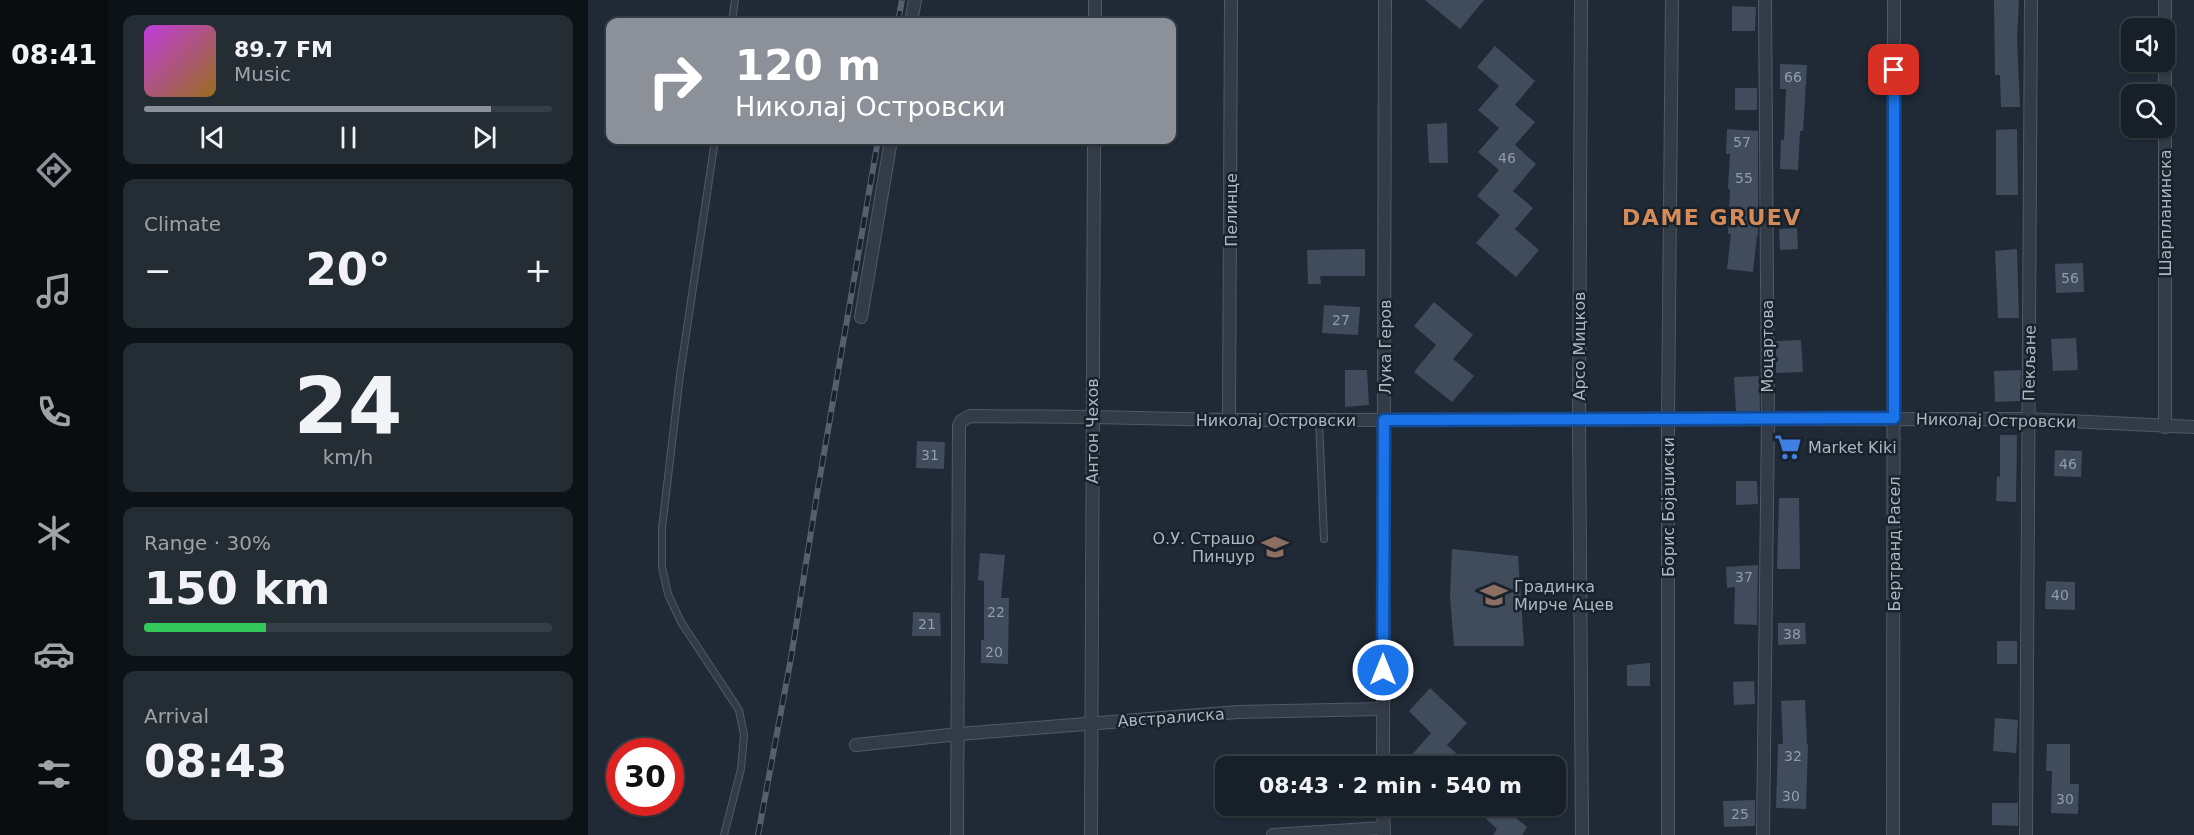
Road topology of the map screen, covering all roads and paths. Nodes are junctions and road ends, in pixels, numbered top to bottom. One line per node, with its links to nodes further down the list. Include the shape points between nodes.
1 (735, 0): 12 (lane)
2 (915, 0): 13 (street)
3 (1095, 0): 14 (street)
4 (1232, 0): 23 (street, Пелинце)
5 (1385, 0): 25 (street, Лука Геров)
6 (1581, 0): 27 (street, Арсо Мицков)
7 (1672, 0): 21 (street, Борис Бојаџиски)
8 (1765, 0): 26 (street, Моцартова)
9 (1894, 0): 20 (street, Бертранд Расел)
10 (2031, 0): 22 (street, Пекљане)
11 (2165, 0): 28 (street, Шарпланинска)
12 (733, 18)
13 (912, 18)
14 (1095, 18)
15 (714, 144): 38 (lane, via 680,375 662,528 662,567 668,594 681,622 739,710 744,735 741,769)
16 (890, 144): 18 (street)
17 (1094, 144): 19 (street, Антон Чехов)
18 (861, 317)
19 (1093, 417): 23 (street, Николај Островски); 32 (street, Антон Чехов); 33 (street, Николај Островски, via 970,416 960,421)
20 (1894, 418): 22 (street, Николај Островски); 26 (street, Николај Островски); 45 (street, Бертранд Расел)
21 (1668, 419): 26 (street, Николај Островски); 27 (street, Николај Островски); 43 (street, Борис Бојаџиски)
22 (2028, 419): 28 (street, Николај Островски); 46 (street, Пекљане)
23 (1228, 420): 24 (street, Николај Островски)
24 (1319, 420): 25 (street, Николај Островски); 30 (lane)
25 (1384, 420): 27 (street, Николај Островски); 31 (street, Лука Геров)
26 (1768, 420): 44 (street, Моцартова)
27 (1579, 421): 42 (street, Арсо Мицков)
28 (2165, 427): 29 (street, Николај Островски)
29 (2194, 427)
30 (1324, 539)
31 (1383, 709): 32 (street, Австралиска, via 1238,712); 35 (street, Лука Геров)
32 (1091, 723): 33 (street, Австралиска); 40 (street, Антон Чехов)
33 (959, 734): 34 (street, Австралиска); 39 (street)
34 (856, 745)
35 (1383, 756)
36 (1383, 816): 37 (street)
37 (1383, 832): 41 (street)
38 (724, 835)
39 (957, 835)
40 (1091, 835)
41 (1273, 835)
42 (1582, 835)
43 (1668, 835)
44 (1763, 835)
45 (1893, 835)
46 (2026, 835)

